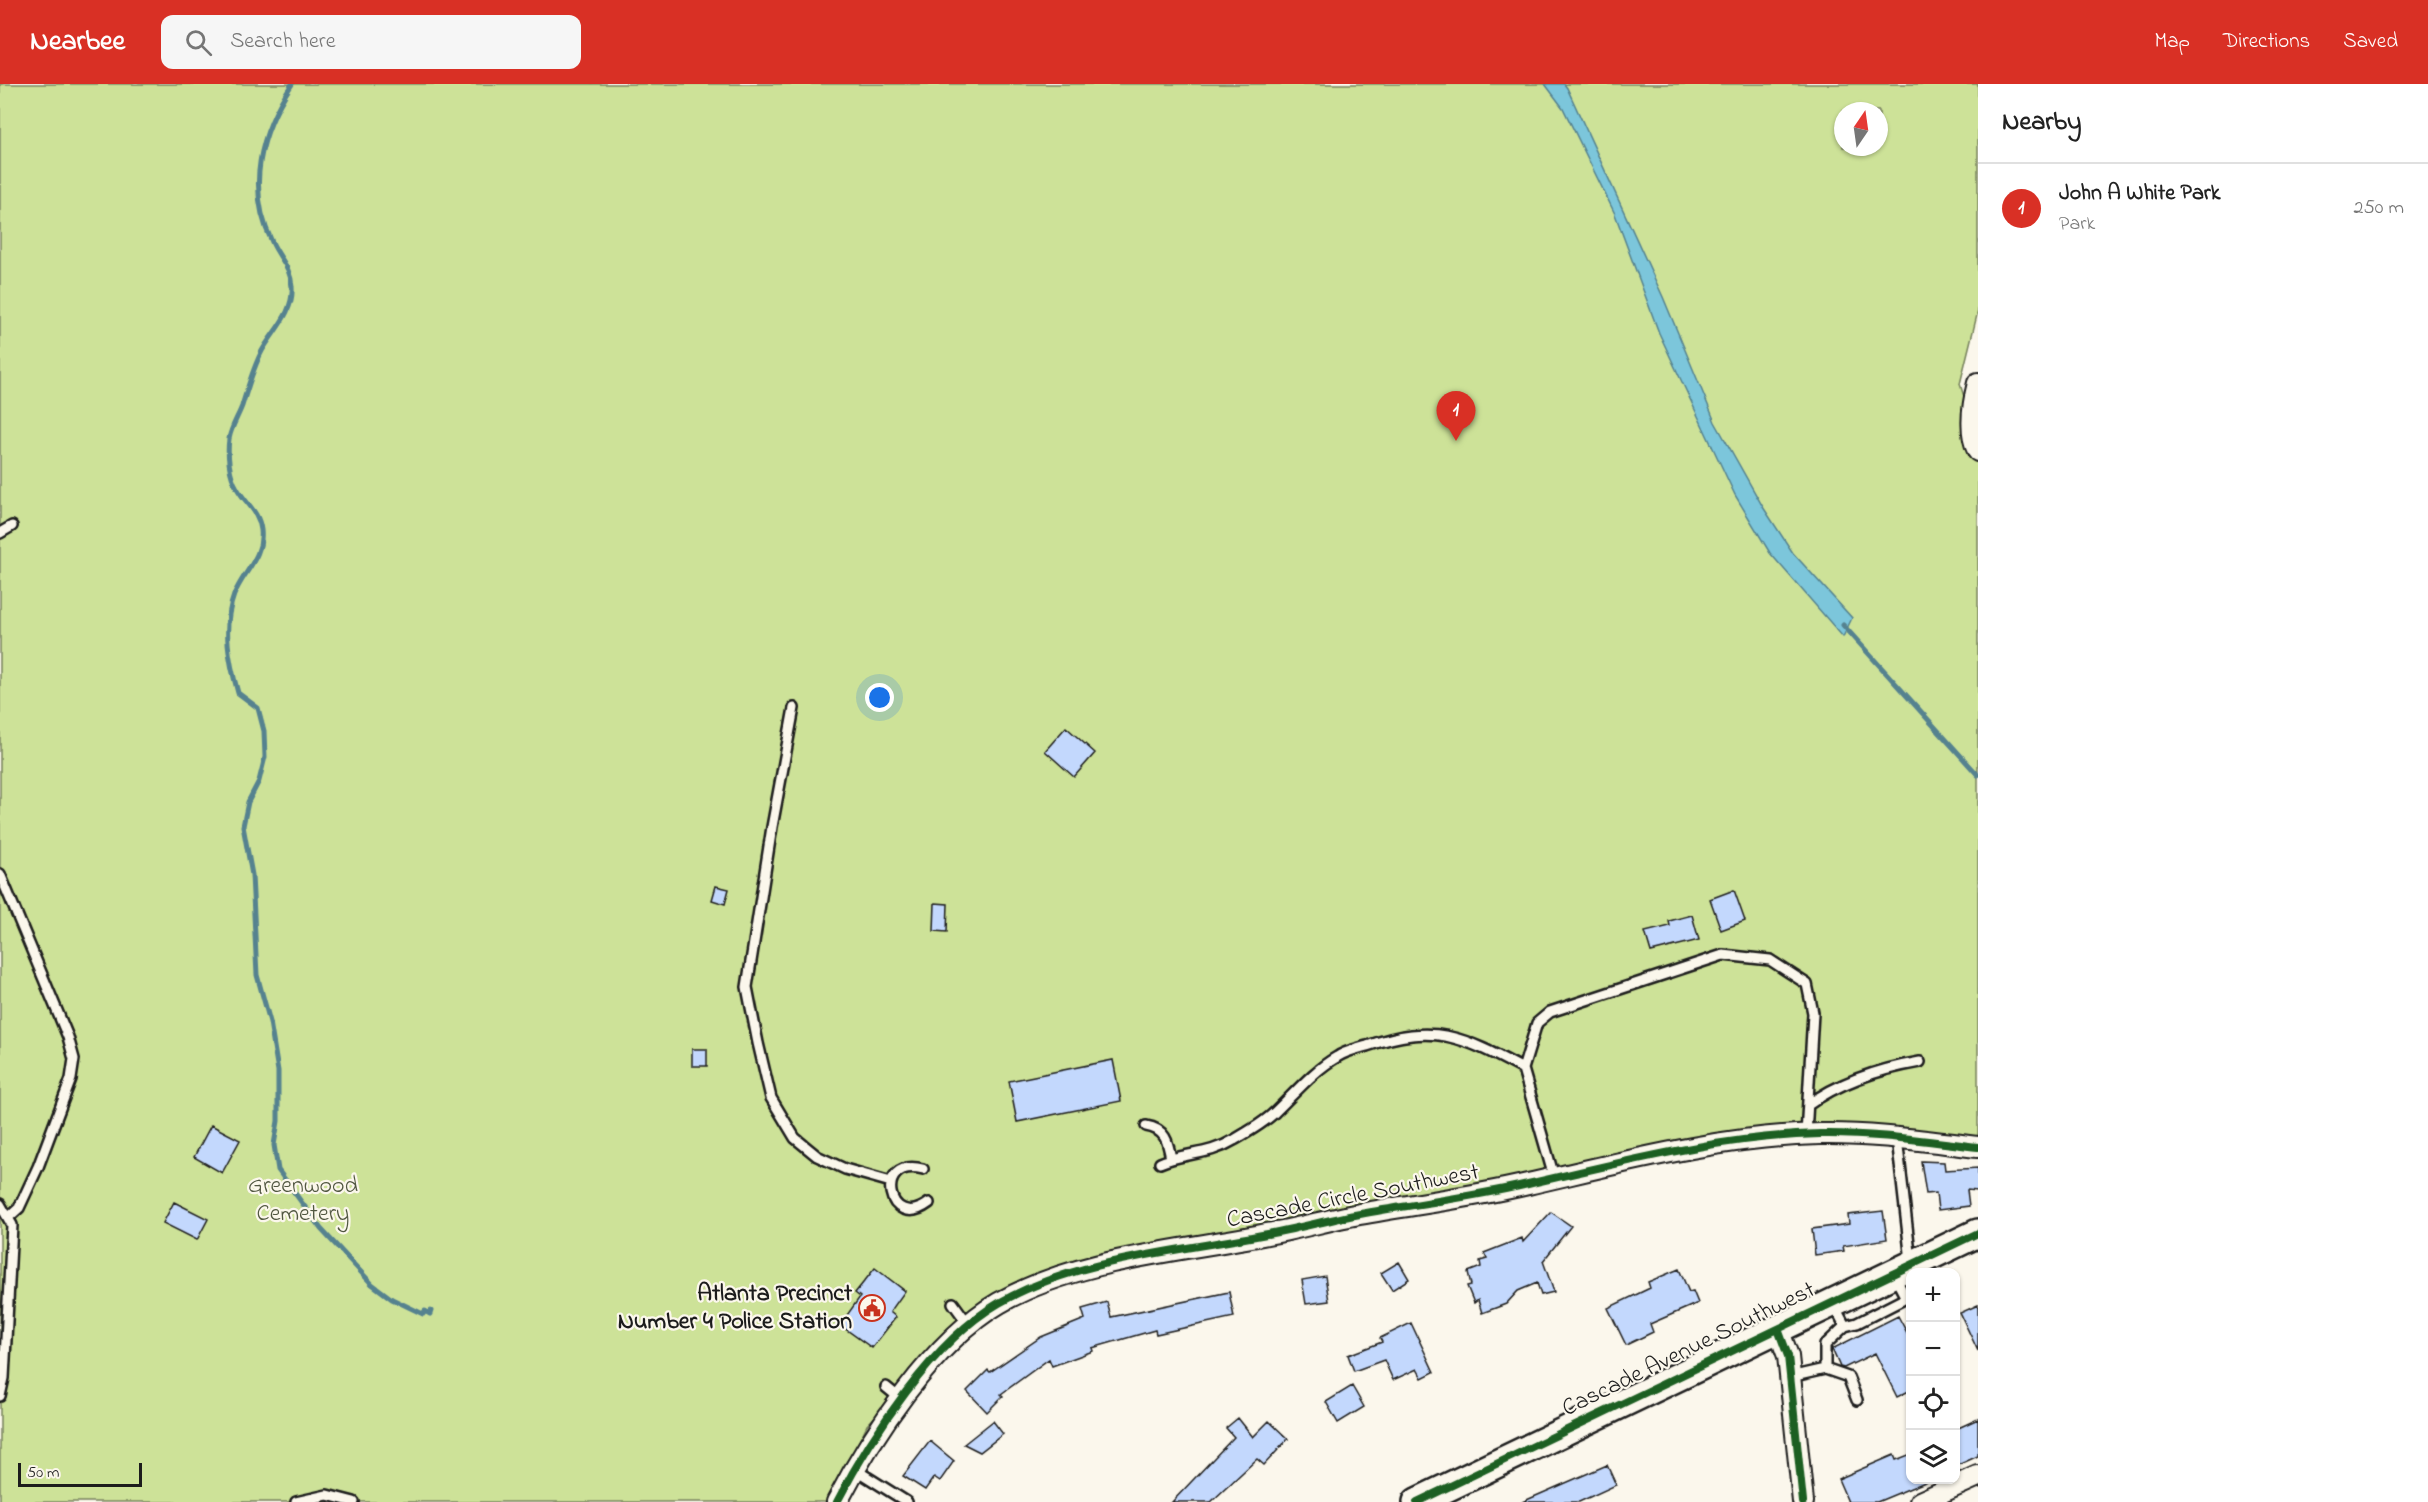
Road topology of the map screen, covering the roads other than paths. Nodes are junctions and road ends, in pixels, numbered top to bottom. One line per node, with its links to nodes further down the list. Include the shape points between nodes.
1 (1977, 393): 2 (street, via 1973,440)
2 (1978, 451)
3 (12, 526): 4 (lane)
4 (0, 533)
5 (794, 708): 18 (lane, via 747,987 758,1043 771,1098 795,1138 845,1170)
6 (0, 874): 21 (lane, via 74,1059 71,1079 38,1167 19,1209)
7 (1920, 1062): 9 (lane, via 1871,1072)
8 (1522, 1069): 9 (lane, via 1537,1023 1550,1012 1724,955 1770,960 1807,984 1813,1013); 14 (lane, via 1483,1048 1442,1034 1384,1040 1337,1056 1274,1113 1232,1142 1205,1154); 17 (lane)
9 (1808, 1105): 11 (lane)
10 (1146, 1126): 14 (lane, via 1157,1128 1167,1138)
11 (1806, 1135): 12 (street, Cascade Circle Southwest); 17 (street, Cascade Circle Southwest, via 1769,1137 1613,1162)
12 (1897, 1138): 13 (street, Cascade Circle Southwest); 23 (lane)
13 (1978, 1147)
14 (1171, 1159): 15 (lane)
15 (1160, 1163)
16 (923, 1169): 18 (lane, via 904,1168)
17 (1554, 1177): 28 (street, Cascade Circle Southwest, via 1125,1260 1036,1284 997,1304)
18 (891, 1182): 19 (lane, via 890,1192 901,1208 911,1211)
19 (929, 1203)
20 (0, 1204): 21 (lane)
21 (8, 1218): 33 (lane, via 12,1225)
22 (1978, 1233): 23 (main road, Cascade Avenue Southwest)
23 (1902, 1269): 24 (lane); 27 (main road, Cascade Avenue Southwest)
24 (1906, 1291)
25 (953, 1303): 28 (lane)
26 (1906, 1303): 27 (lane, via 1857,1323)
27 (1839, 1314): 29 (main road, Cascade Avenue Southwest); 30 (lane, via 1825,1345)
28 (969, 1325): 34 (street, Cascade Circle Southwest, via 933,1359)
29 (1778, 1329): 31 (street, via 1788,1356); 42 (main road, Cascade Avenue Southwest)
30 (1825, 1369): 31 (lane); 35 (lane, via 1848,1377)
31 (1790, 1377): 43 (street)
32 (886, 1387): 34 (lane)
33 (0, 1396)
34 (902, 1400): 36 (street, Cascade Circle Southwest)
35 (1857, 1400)
36 (856, 1470): 40 (street, Cascade Circle Southwest); 41 (lane)
37 (1978, 1476): 44 (street)
38 (296, 1502): 39 (lane, via 327,1495)
39 (354, 1502)
40 (837, 1502)
41 (907, 1502)
42 (1417, 1502)
43 (1803, 1502)
44 (1920, 1502)

